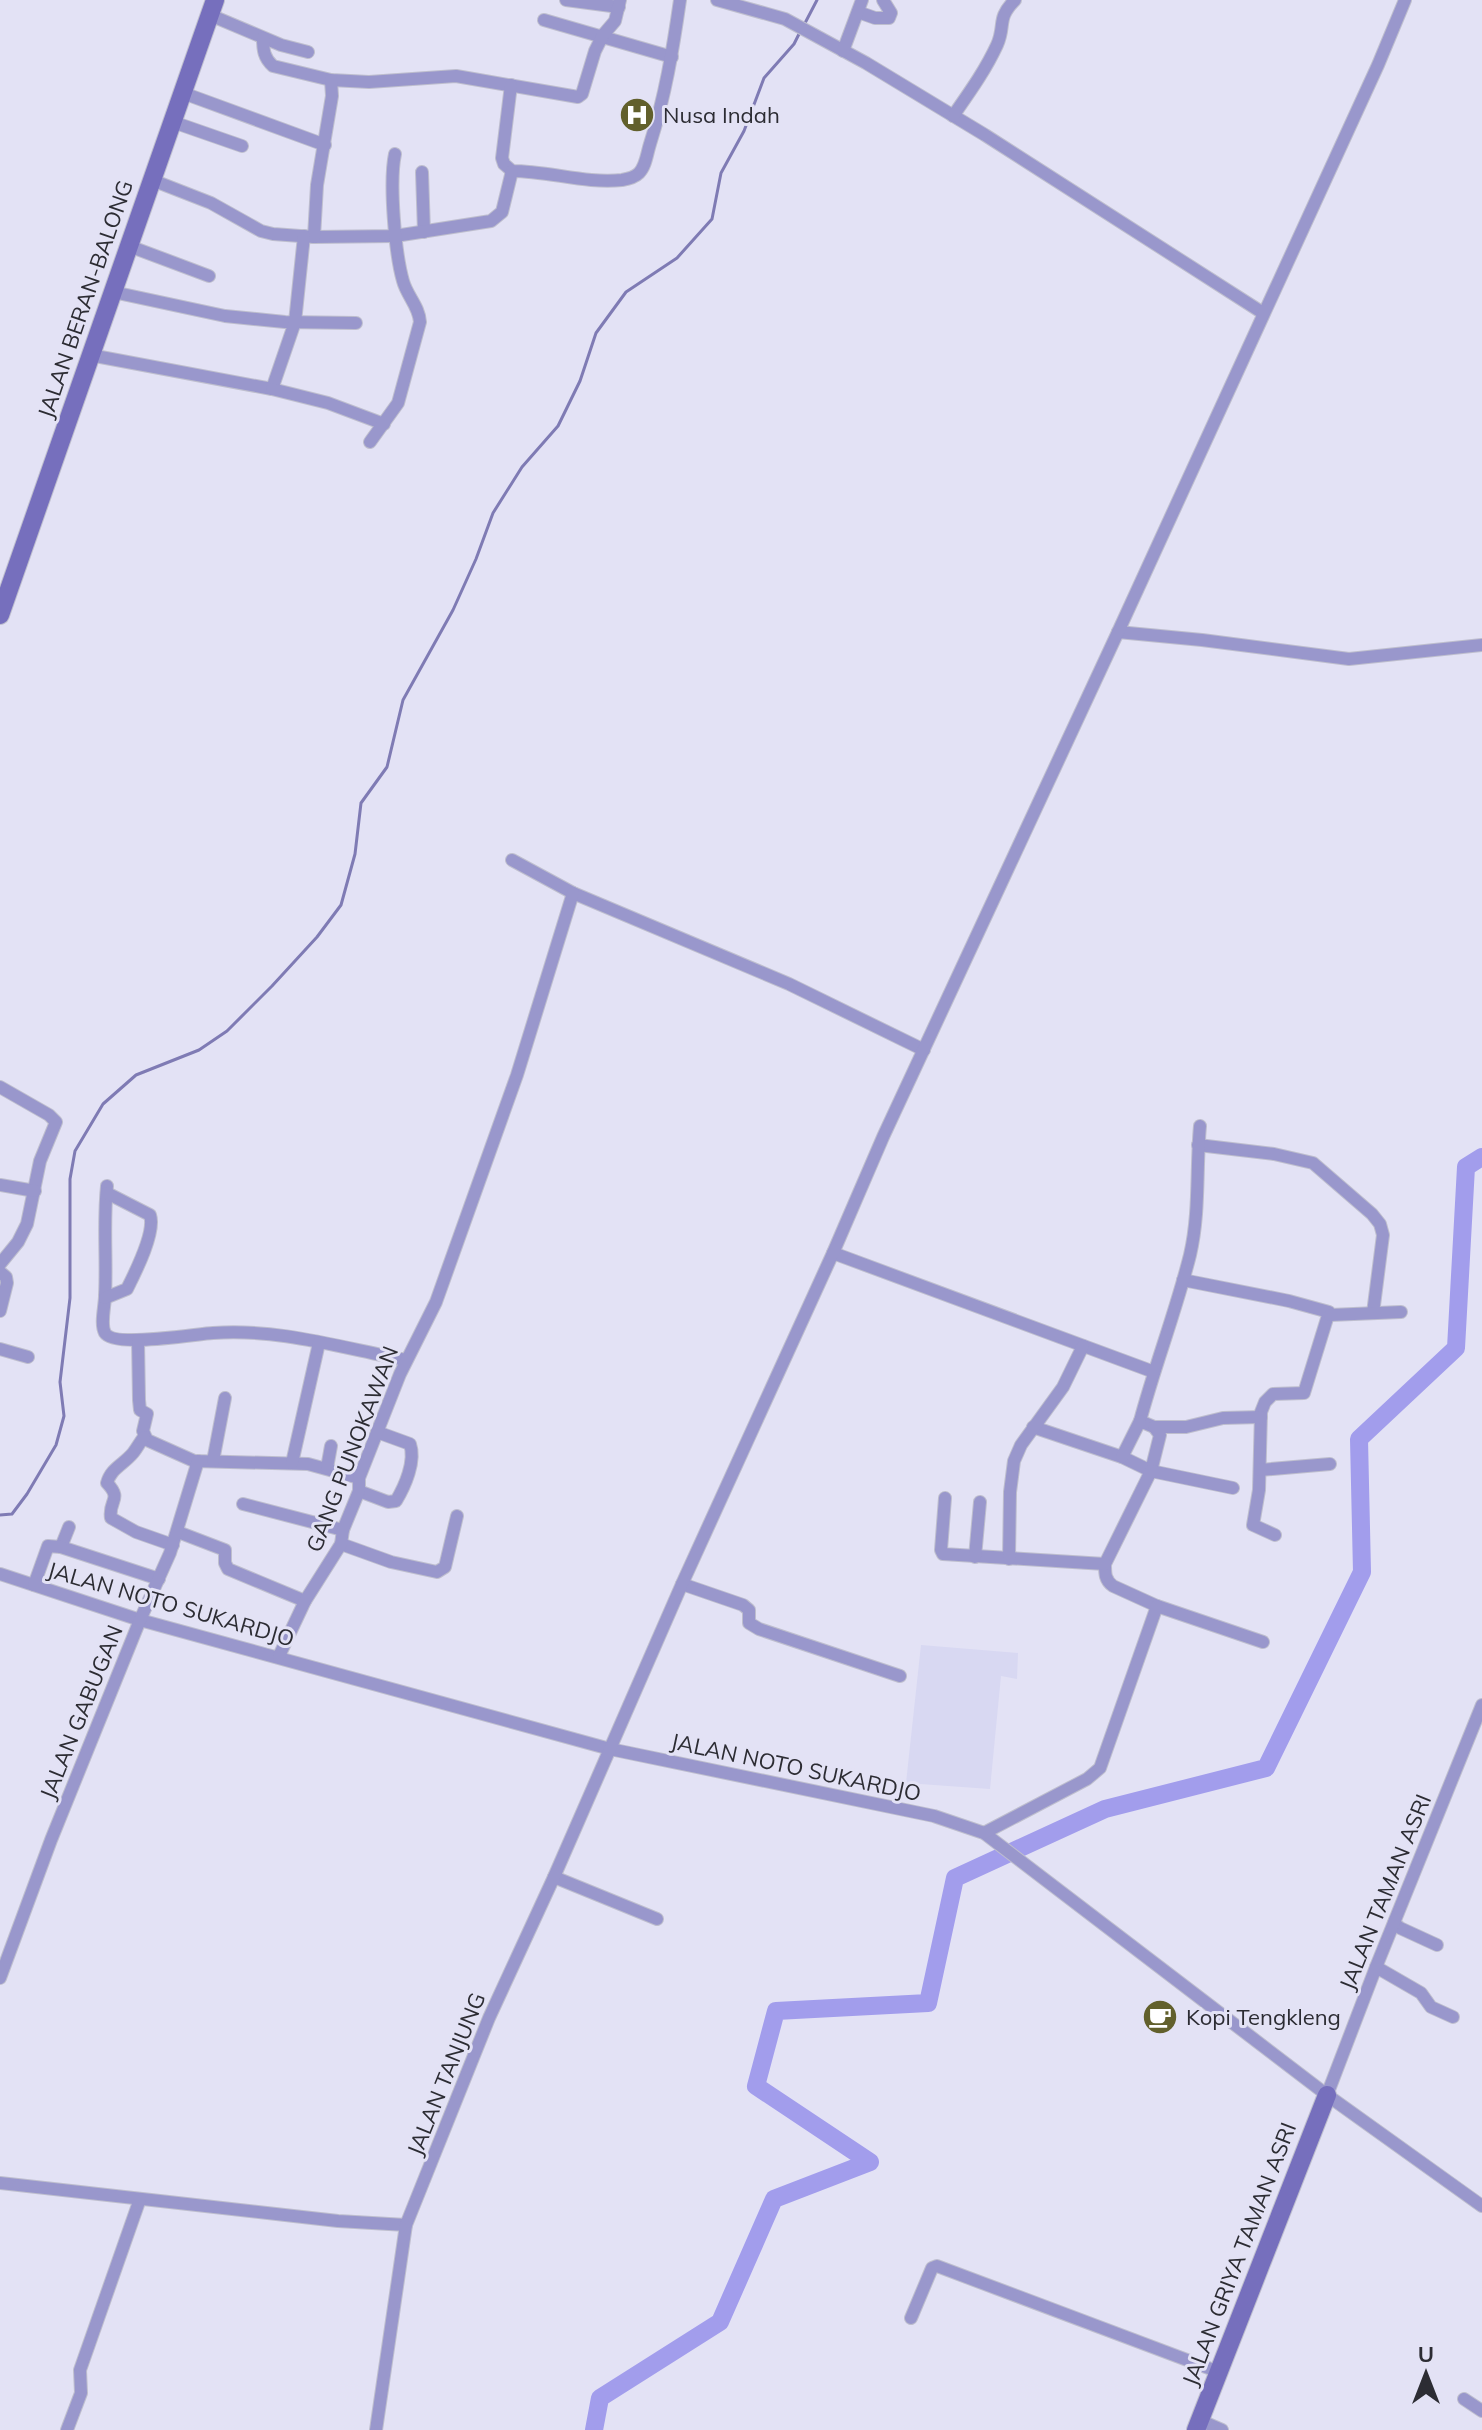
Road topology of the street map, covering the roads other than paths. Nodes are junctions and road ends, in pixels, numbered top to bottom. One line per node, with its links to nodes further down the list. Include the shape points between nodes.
1 (566, 0): 7 (street)
2 (680, 0): 16 (street)
3 (717, 0): 8 (street)
4 (883, 0): 9 (street, via 891,13 885,20)
5 (1015, 0): 20 (street, via 1002,15 999,39 984,71)
6 (1405, 0): 34 (street, JALAN TANJUNG)
7 (619, 3): 12 (street, via 615,21)
8 (748, 4): 14 (street)
9 (860, 6): 14 (street)
10 (212, 8): 13 (street); 19 (main road, JALAN BERAN-BALONG)
11 (544, 20): 12 (street)
12 (603, 35): 16 (street); 18 (street, via 578,97)
13 (263, 38): 15 (street); 17 (street, via 263,50 273,66)
14 (843, 51): 20 (street)
15 (308, 52)
16 (672, 57): 25 (street, via 660,114 639,173 623,180)
17 (331, 80): 18 (street, via 456,76); 22 (street)
18 (511, 85): 25 (street, via 502,158)
19 (183, 93): 21 (main road, JALAN BERAN-BALONG); 22 (street)
20 (953, 116): 34 (street)
21 (173, 122): 23 (street); 27 (main road, JALAN BERAN-BALONG)
22 (325, 145): 30 (street)
23 (242, 146)
24 (395, 154): 29 (street)
25 (512, 171): 28 (street, via 502,212 491,221)
26 (422, 172): 28 (street)
27 (152, 180): 30 (street, via 265,232); 31 (main road, JALAN BERAN-BALONG)
28 (424, 232): 29 (street)
29 (395, 236): 30 (street); 39 (street, via 403,281 420,322 398,403)
30 (309, 237): 35 (street)
31 (129, 246): 32 (street); 33 (main road, JALAN BERAN-BALONG)
32 (209, 276)
33 (113, 292): 35 (street, via 225,316); 37 (main road, JALAN BERAN-BALONG)
34 (1263, 313): 42 (street, JALAN TANJUNG)
35 (295, 322): 36 (street); 38 (street)
36 (356, 323)
37 (90, 355): 38 (street); 41 (main road, JALAN BERAN-BALONG)
38 (272, 389): 39 (street)
39 (384, 424): 40 (street)
40 (370, 442)
41 (0, 615)
42 (1118, 632): 43 (street, via 1349,659); 46 (street, JALAN TANJUNG)
43 (1482, 645)
44 (512, 860): 45 (street)
45 (573, 893): 46 (street, via 789,984); 66 (street, GANG PUNOKAWAN, via 517,1075 436,1302)
46 (924, 1050): 52 (street, JALAN TANJUNG)
47 (0, 1087): 51 (street, via 56,1122)
48 (1200, 1126): 49 (street)
49 (1198, 1145): 55 (street, via 1196,1217); 59 (street, via 1313,1163 1372,1214 1383,1235)
50 (0, 1185): 51 (street)
51 (35, 1191): 53 (street, via 27,1224)
52 (833, 1253): 63 (street); 102 (street, JALAN TANJUNG)
53 (0, 1264)
54 (0, 1272): 57 (street, via 7,1283)
55 (1183, 1280): 60 (street, via 1327,1310); 67 (street)
56 (105, 1298): 56 (street, via 104,1220 107,1190 152,1220 127,1289); 61 (street, via 105,1333 116,1340)
57 (0, 1311)
58 (1401, 1312): 59 (street)
59 (1373, 1313): 60 (street)
60 (1330, 1315): 69 (street, via 1304,1393 1273,1394)
61 (138, 1340): 62 (street, via 243,1331); 74 (street, via 140,1407 147,1416)
62 (319, 1343): 66 (street); 79 (street)
63 (1083, 1346): 67 (street); 71 (street, via 1063,1387)
64 (0, 1349): 65 (street)
65 (28, 1357)
66 (406, 1360): 73 (street, GANG PUNOKAWAN)
67 (1154, 1372): 70 (street)
68 (225, 1398): 78 (street)
69 (1261, 1417): 72 (street); 82 (street)
70 (1140, 1421): 72 (street); 76 (street)
71 (1033, 1427): 76 (street); 98 (street, via 1011,1475)
72 (1154, 1427): 83 (street, via 1160,1435)
73 (377, 1432): 84 (street, GANG PUNOKAWAN); 84 (street, via 410,1444 410,1469 396,1501 388,1502)
74 (144, 1437): 77 (street); 95 (street, via 107,1479 115,1491 110,1515 136,1532)
75 (331, 1446): 81 (street)
76 (1122, 1457): 83 (street)
77 (198, 1461): 78 (street); 92 (street, JALAN GABUGAN)
78 (213, 1461): 79 (street)
79 (292, 1463): 81 (street)
80 (1330, 1464): 82 (street)
81 (327, 1468): 84 (street)
82 (1260, 1470): 93 (street, via 1253,1525)
83 (1151, 1471): 85 (street); 99 (street)
84 (359, 1485): 91 (street, GANG PUNOKAWAN)
85 (1233, 1488)
86 (945, 1498): 97 (street, via 941,1553)
87 (980, 1502): 97 (street)
88 (243, 1504): 91 (street)
89 (457, 1516): 94 (street, via 445,1567 437,1572)
90 (69, 1527): 96 (street)
91 (343, 1530): 94 (street, GANG PUNOKAWAN)
92 (178, 1532): 95 (street, JALAN GABUGAN); 104 (street, via 225,1550 228,1569)
93 (1275, 1535)
94 (341, 1544): 104 (street, GANG PUNOKAWAN)
95 (173, 1545): 101 (street, JALAN GABUGAN)
96 (61, 1547): 101 (street); 103 (street, via 48,1546)
97 (975, 1557): 98 (street)
98 (1009, 1559): 99 (street)
99 (1105, 1564): 105 (street, via 1108,1582)
100 (0, 1574): 103 (street, JALAN NOTO SUKARDJO)
101 (159, 1579): 106 (street, JALAN GABUGAN)
102 (682, 1584): 109 (street, via 743,1605 749,1610 749,1623 759,1629); 111 (street, JALAN TANJUNG)
103 (34, 1585): 106 (street, JALAN NOTO SUKARDJO)
104 (305, 1601): 108 (street, GANG PUNOKAWAN)
105 (1157, 1606): 107 (street); 112 (street, via 1100,1768)
106 (140, 1620): 108 (street, JALAN NOTO SUKARDJO); 118 (street, JALAN GABUGAN)
107 (1263, 1642)
108 (279, 1656): 111 (street, JALAN NOTO SUKARDJO)
109 (900, 1676)
110 (1482, 1705): 115 (street, JALAN TAMAN ASRI)
111 (610, 1749): 112 (street, JALAN NOTO SUKARDJO, via 934,1816); 113 (street, JALAN TANJUNG)
112 (984, 1833): 120 (street, JALAN NOTO SUKARDJO)
113 (554, 1877): 114 (street); 124 (street, JALAN TANJUNG, via 489,2018)
114 (657, 1919)
115 (1394, 1923): 116 (street); 117 (street, JALAN TAMAN ASRI)
116 (1437, 1945)
117 (1376, 1967): 119 (street); 120 (street, JALAN TAMAN ASRI)
118 (0, 1978)
119 (1453, 2017)
120 (1327, 2095): 123 (street, JALAN NOTO SUKARDJO); 126 (main road, JALAN GRIYA TAMAN ASRI)
121 (0, 2183): 122 (street)
122 (140, 2199): 124 (street); 130 (street, via 80,2370 81,2393)
123 (1482, 2206)
124 (406, 2225): 131 (street, JALAN TANJUNG)
125 (911, 2318): 126 (street, via 937,2266)
126 (1219, 2372): 129 (main road, JALAN GRIYA TAMAN ASRI)
127 (1464, 2399): 128 (street)
128 (1482, 2411)
129 (1198, 2425): 132 (street)
130 (67, 2430)
131 (376, 2430)
132 (1222, 2430)

